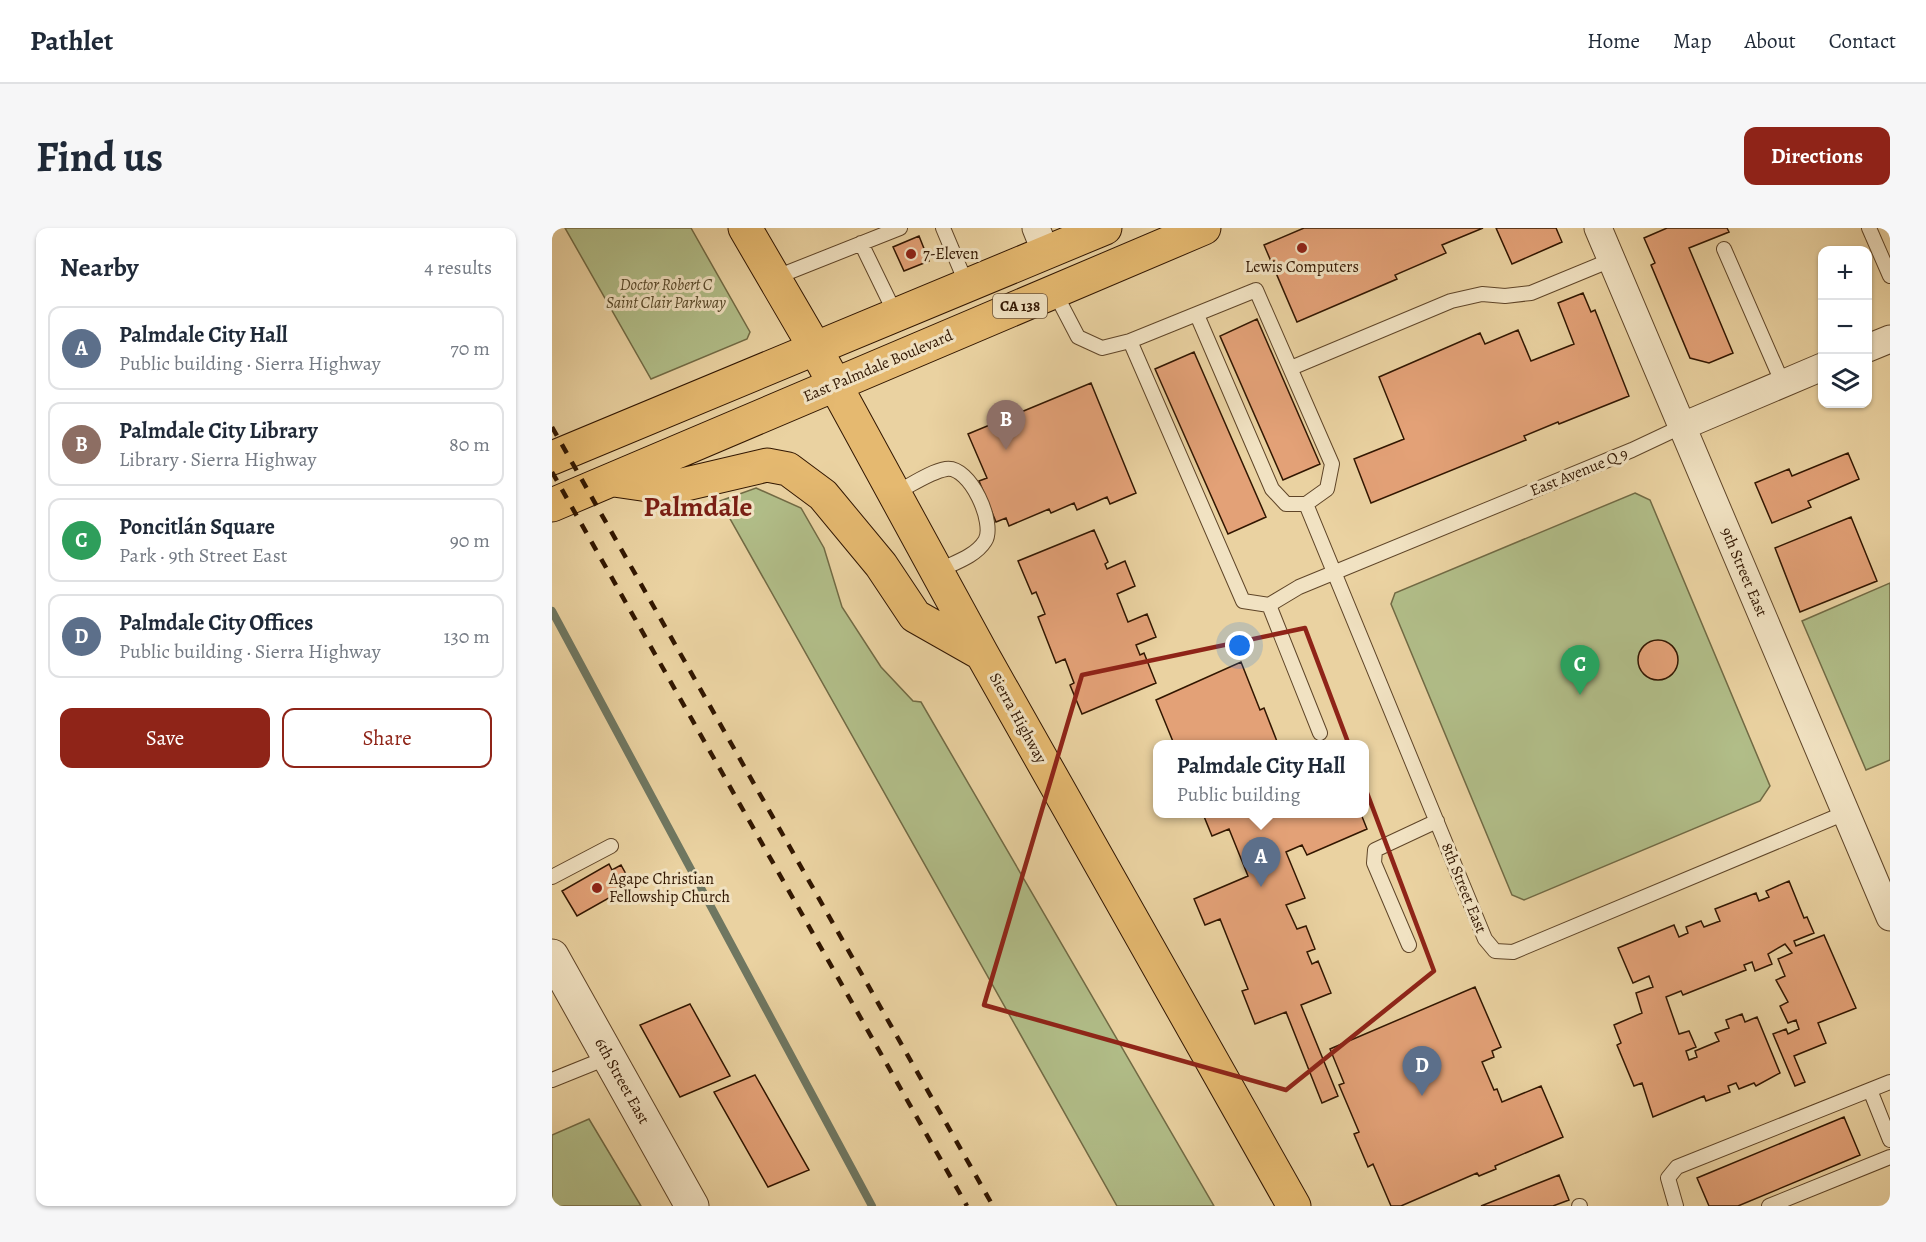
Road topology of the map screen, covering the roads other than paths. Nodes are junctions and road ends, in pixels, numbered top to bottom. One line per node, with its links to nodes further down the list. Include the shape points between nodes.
1 (745, 228): 13 (main road, Sierra Highway)
2 (900, 228): 9 (lane)
3 (943, 228): 14 (lane)
4 (1105, 228): 8 (main road, CA 138)
5 (1204, 228): 15 (main road, East Palmdale Boulevard / CA 138)
6 (1598, 228): 11 (street, 9th Street East)
7 (1869, 228): 12 (lane)
8 (1041, 240): 14 (main road, CA 138)
9 (861, 243): 13 (lane); 16 (lane)
10 (1724, 249): 25 (lane)
11 (1611, 260): 22 (lane, via 1531,293 1474,295 1451,301); 26 (street, 9th Street East)
12 (1890, 276)
13 (774, 278): 21 (main road, Sierra Highway)
14 (968, 285): 16 (main road, CA 138)
15 (1054, 291): 19 (lane, via 1078,337 1102,348); 24 (main road, East Palmdale Boulevard / CA 138)
16 (896, 315): 21 (main road, CA 138)
17 (1197, 315): 19 (lane); 22 (lane, via 1256,290); 30 (lane, via 1272,489 1286,504)
18 (1890, 339): 20 (street)
19 (1130, 341): 34 (lane, via 1243,601)
20 (1872, 346)
21 (815, 348): 24 (main road, Sierra Highway); 27 (main road, CA 138)
22 (1291, 368): 30 (lane, via 1332,464 1327,489)
23 (1818, 369): 25 (street, East Avenue Q 9)
24 (835, 384): 28 (main road, East Palmdale Boulevard / CA 138); 29 (main road, Sierra Highway)
25 (1783, 384): 26 (street, East Avenue Q 9)
26 (1683, 426): 33 (lane, East Avenue Q 9); 37 (street, 9th Street East)
27 (552, 458)
28 (612, 480): 31 (main road, East Palmdale Boulevard / CA 138); 35 (main road, via 669,488 767,465 788,470 824,495 881,565 915,616)
29 (895, 493): 32 (main road, Sierra Highway); 32 (lane, via 946,469 960,470 970,480 989,526 986,540 974,553)
30 (1306, 504): 33 (lane, 8th Street East)
31 (552, 505)
32 (938, 571): 35 (main road, Sierra Highway)
33 (1334, 572): 34 (lane, East Avenue Q 9); 38 (lane, 8th Street East)
34 (1269, 605): 36 (lane)
35 (982, 654): 51 (main road, Sierra Highway)
36 (1320, 733)
37 (1845, 813): 38 (lane, 8th Street East, via 1513,952 1495,951 1485,939); 41 (street, 9th Street East)
38 (1437, 821): 42 (lane, via 1375,850 1374,863)
39 (611, 846): 40 (lane)
40 (552, 877)
41 (1890, 917)
42 (1409, 945)
43 (553, 959): 44 (street, 6th Street East)
44 (609, 1057): 45 (lane); 50 (street, 6th Street East)
45 (552, 1080)
46 (1890, 1082): 47 (lane)
47 (1870, 1090): 48 (lane); 52 (lane, via 1677,1167 1668,1178)
48 (1890, 1140)
49 (1890, 1157): 53 (lane)
50 (692, 1206)
51 (1294, 1206)
52 (1676, 1206)
53 (1769, 1206)

